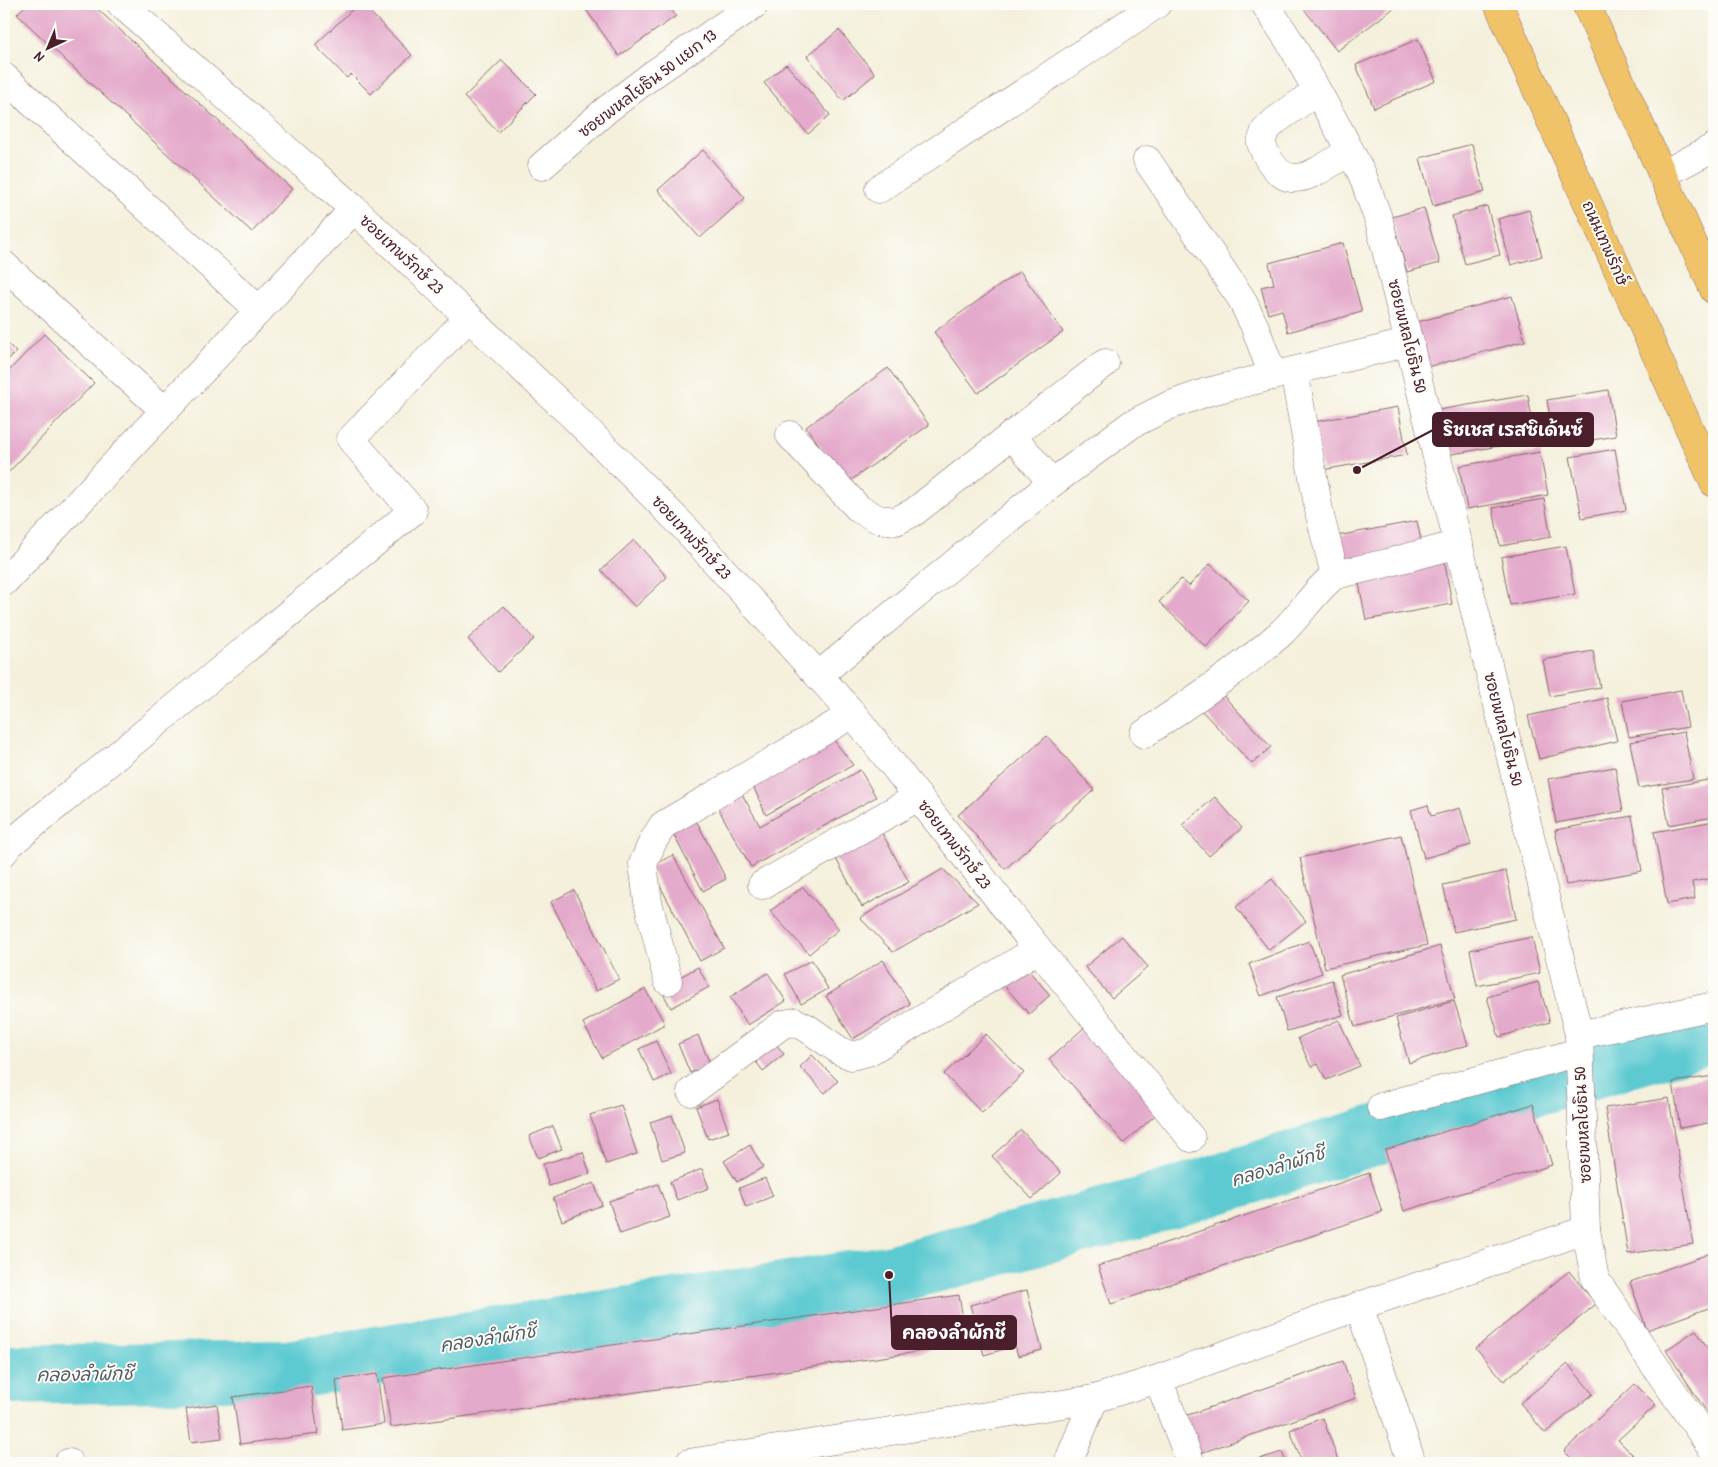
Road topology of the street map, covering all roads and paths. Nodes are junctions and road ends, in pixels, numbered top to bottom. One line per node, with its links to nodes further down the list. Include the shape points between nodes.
1 (122, 4): 15 (street, ซอยเทพรักษ์ 23)
2 (755, 4): 12 (street, ซอยพหลโยธิน 50 แยก 13, via 652,75)
3 (1157, 4): 14 (street)
4 (1265, 4): 8 (street, ซอยพหลโยธิน 50)
5 (1498, 4): 27 (main road, ถนนเทพรักษ์)
6 (1586, 4): 13 (main road)
7 (4, 77): 18 (street)
8 (1317, 91): 10 (street, ซอยพหลโยธิน 50); 10 (street, via 1265,131 1261,143 1268,160 1281,175 1295,179 1307,177)
9 (1714, 147): 13 (street)
10 (1350, 152): 20 (street, ซอยพหลโยธิน 50, via 1362,174 1379,221)
11 (1147, 160): 22 (street, via 1241,298)
12 (542, 166)
13 (1662, 175): 17 (main road)
14 (879, 188)
15 (354, 209): 18 (street); 19 (street, ซอยเทพรักษ์ 23)
16 (4, 265): 23 (street)
17 (1714, 290)
18 (259, 310): 23 (street)
19 (469, 318): 31 (street, ซอยเทพรักษ์ 23, via 685,528); 35 (street, via 351,439 412,511)
20 (1410, 342): 22 (street); 28 (street, ซอยพหลโยธิน 50)
21 (1105, 364): 25 (street)
22 (1283, 373): 26 (street, via 1207,392 1160,410 1132,424); 30 (street)
23 (164, 410): 29 (street)
24 (790, 435): 25 (street, via 859,509 878,519 896,521 914,512)
25 (1012, 435): 26 (street)
26 (1052, 483): 31 (street)
27 (1714, 483)
28 (1459, 544): 30 (street); 40 (street, ซอยพหลโยธิน 50)
29 (6, 575)
30 (1334, 575): 33 (street, via 1320,586 1282,632)
31 (819, 675): 32 (street, ซอยเทพรักษ์ 23)
32 (853, 714): 34 (street, ซอยเทพรักษ์ 23); 38 (street, via 663,825 643,864 648,902)
33 (1144, 734)
34 (918, 797): 36 (street); 37 (street, ซอยเทพรักษ์ 23)
35 (4, 852)
36 (762, 885)
37 (1038, 949): 41 (street, via 868,1052 852,1056 795,1022 783,1024); 43 (street, ซอยเทพรักษ์ 23)
38 (668, 981)
39 (1714, 1006): 40 (street)
40 (1579, 1048): 42 (street); 44 (street, ซอยพหลโยธิน 50)
41 (691, 1092)
42 (1381, 1107)
43 (1191, 1138)
44 (1586, 1230): 45 (street); 48 (street, ซอยพหลโยธิน 50, via 1595,1279)
45 (1359, 1306): 46 (street); 52 (street)
46 (1158, 1379): 47 (street); 51 (street)
47 (1094, 1399): 49 (street); 50 (street)
48 (1713, 1448)
49 (689, 1463)
50 (1068, 1463)
51 (1191, 1463)
52 (1412, 1463)

